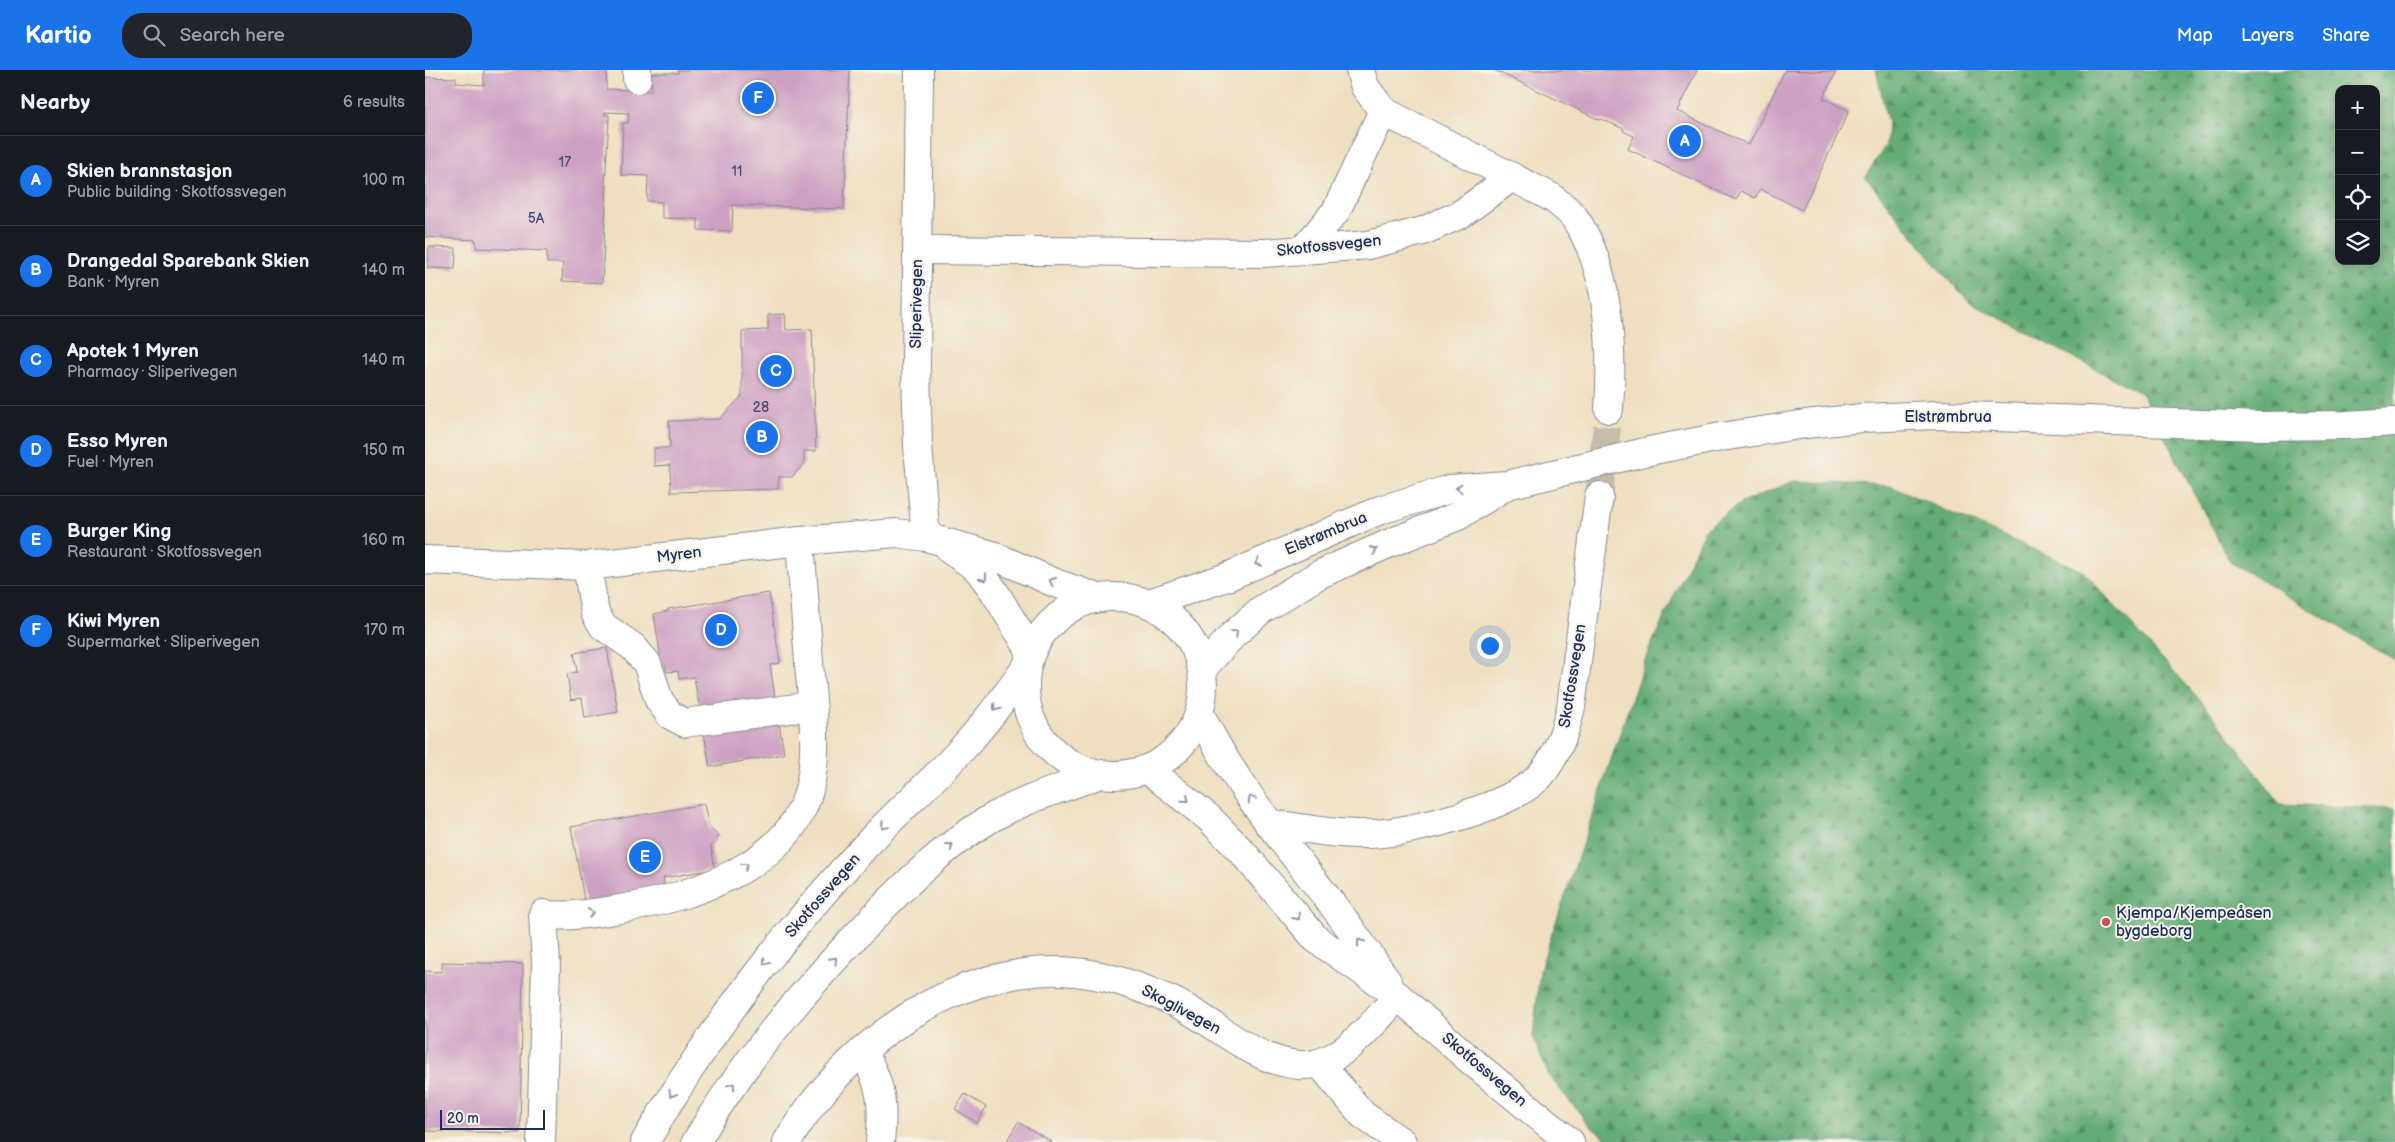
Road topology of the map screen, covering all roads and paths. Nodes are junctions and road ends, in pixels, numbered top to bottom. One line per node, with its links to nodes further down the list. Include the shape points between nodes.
1 (919, 70): 5 (main road, Sliperivegen)
2 (1360, 70): 3 (main road, via 1365,87)
3 (1383, 111): 4 (main road); 6 (main road, via 1336,211)
4 (1512, 177): 6 (main road, Skotfossvegen, via 1461,214 1423,231 1367,245); 7 (main road, via 1551,197 1573,216 1587,241 1600,278 1611,338)
5 (919, 250): 6 (main road, Skotfossvegen, via 1264,253); 11 (main road, Sliperivegen, via 918,447)
6 (1303, 250)
7 (1609, 408)
8 (2395, 422): 9 (main road, Elstrømbrua, via 2261,426 1937,415 1862,418 1721,437 1593,463)
9 (1507, 485): 16 (main road, Elstrømbrua, one-way to 16, via 1450,488 1380,510 1227,577); 18 (main road, Elstrømbrua, one-way to 9, via 1261,610 1318,575 1458,516)
10 (1599, 496): 23 (main road, Skotfossvegen, via 1571,707 1565,734 1539,776 1496,803 1404,830 1343,833)
11 (929, 537): 12 (main road, Myren, via 896,533); 15 (main road, Myren, one-way to 11, via 992,555); 17 (main road, Myren, one-way to 17, via 977,568 994,591)
12 (800, 541): 14 (main road, Myren); 19 (main road)
13 (425, 560): 14 (main road, Myren)
14 (587, 566): 19 (main road, via 595,613 603,626 633,647 647,663 659,700 670,715 685,723)
15 (1098, 598): 16 (main road, via 1124,597); 17 (main road, Skotfossvegen, via 1077,604 1057,616 1042,632)
16 (1149, 603): 18 (main road, via 1168,614 1184,630)
17 (1028, 661): 22 (main road, via 1024,693 1029,716 1040,737 1055,755); 28 (main road, Skotfossvegen, one-way to 28, via 999,706 870,841 749,983 681,1080)
18 (1202, 669): 20 (main road, via 1204,692)
19 (812, 706): 27 (main road, one-way to 19, via 546,964 543,914 582,914 661,902 731,876 766,852 792,826 810,788)
20 (1200, 714): 21 (main road, via 1179,748); 23 (main road, Skotfossvegen, one-way to 20, via 1215,745)
21 (1147, 770): 22 (main road, via 1123,776); 24 (main road, Skotfossvegen, one-way to 24, via 1209,818 1316,939)
22 (1098, 775): 29 (main road, one-way to 22, via 772,1030 825,969 927,865 994,816)
23 (1268, 823): 24 (main road, Skotfossvegen, one-way to 23, via 1342,916)
24 (1398, 996): 26 (main road, Skoglivegen, via 1343,1051); 33 (main road, Skotfossvegen)
25 (863, 1052): 26 (main road, Skoglivegen, via 926,1005 952,993 1043,971 1106,977 1137,986 1175,1002 1271,1058 1299,1065); 30 (main road, Skoglivegen, via 822,1094); 31 (main road, via 875,1073 880,1091 883,1116)
26 (1319, 1063): 32 (main road, via 1363,1115)
27 (541, 1142)
28 (645, 1142)
29 (696, 1142)
30 (787, 1142)
31 (880, 1142)
32 (1402, 1142)
33 (1570, 1142)

